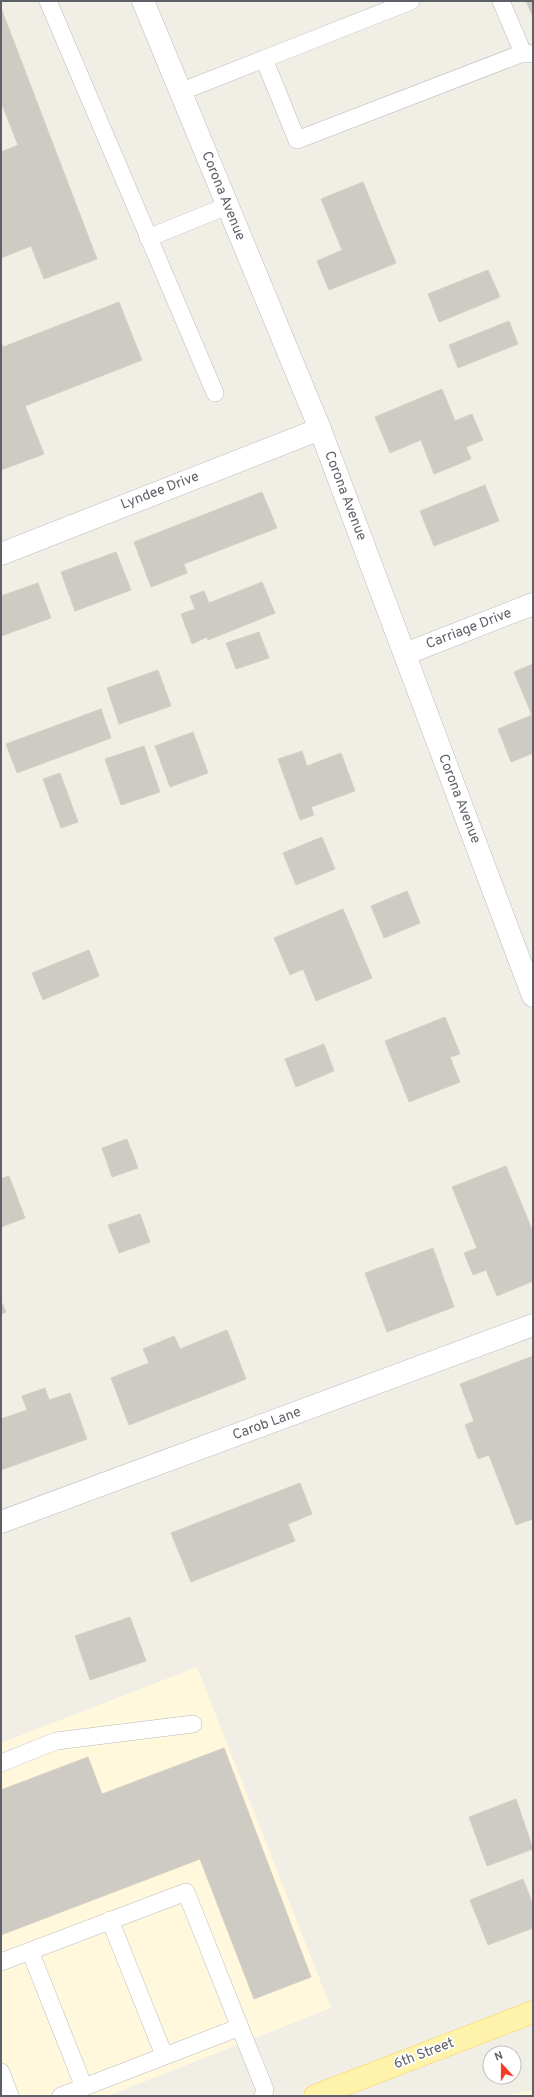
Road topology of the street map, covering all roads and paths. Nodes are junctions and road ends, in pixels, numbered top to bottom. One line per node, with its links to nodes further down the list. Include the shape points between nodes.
1 (48, 1): 9 (lane)
2 (143, 1): 7 (street, Corona Avenue)
3 (411, 1): 6 (lane)
4 (501, 1): 5 (lane)
5 (528, 53): 6 (lane, via 297,140)
6 (264, 60): 7 (lane)
7 (180, 92): 8 (street, Corona Avenue)
8 (227, 206): 9 (lane); 11 (street, Corona Avenue)
9 (148, 238): 10 (lane)
10 (215, 393)
11 (320, 429): 12 (street, Lyndee Drive); 14 (street, Corona Avenue)
12 (1, 554)
13 (533, 604): 14 (street, Carriage Drive)
14 (405, 654): 15 (street, Corona Avenue)
15 (533, 996)
16 (533, 1325): 17 (street, Carob Lane)
17 (1, 1522)
18 (194, 1724): 19 (lane, via 56,1741)
19 (1, 1763)
20 (110, 1920): 21 (lane); 24 (lane, via 186,1892); 25 (lane)
21 (30, 1951): 22 (lane); 27 (lane)
22 (1, 1962)
23 (533, 2012): 31 (main road, 6th Street)
24 (240, 2028): 25 (lane); 30 (lane, via 265,2090)
25 (164, 2055): 27 (lane)
26 (1, 2072): 28 (lane)
27 (84, 2087): 29 (lane)
28 (10, 2096)
29 (61, 2096)
30 (263, 2096)
31 (315, 2096)

